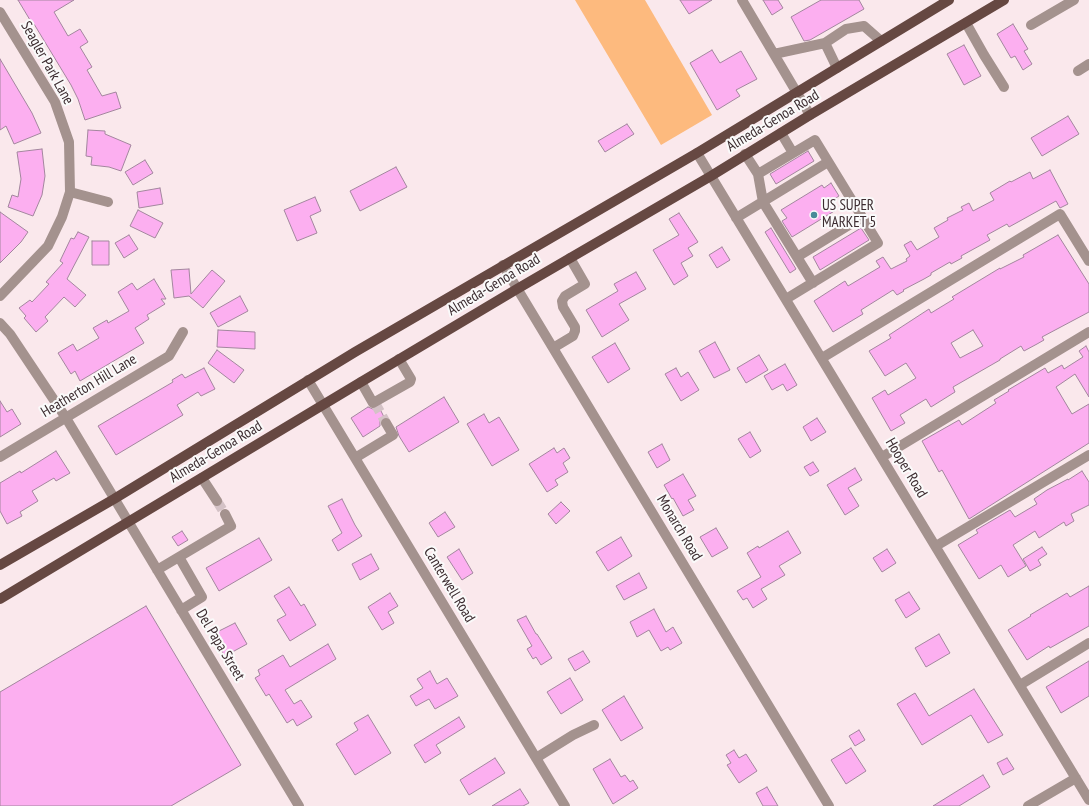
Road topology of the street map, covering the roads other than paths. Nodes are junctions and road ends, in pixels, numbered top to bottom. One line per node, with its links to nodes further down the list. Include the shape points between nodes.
1 (742, 0): 10 (street)
2 (950, 0): 8 (main road, Almeda-Genoa Road)
3 (1004, 0): 6 (main road, Almeda-Genoa Road)
4 (1074, 0): 7 (street)
5 (0, 12): 24 (street, Seagler Park Lane, via 55,102 69,142)
6 (966, 23): 14 (street); 16 (main road, Almeda-Genoa Road)
7 (1032, 25)
8 (881, 42): 9 (street, via 864,26 846,29); 12 (main road, Almeda-Genoa Road)
9 (825, 43): 10 (street); 12 (street)
10 (774, 54): 15 (street)
11 (1089, 64): 13 (street)
12 (837, 68): 15 (main road, Almeda-Genoa Road)
13 (1078, 71)
14 (1004, 87)
15 (796, 92): 16 (street); 18 (main road, Almeda-Genoa Road)
16 (810, 116): 17 (main road, Almeda-Genoa Road)
17 (781, 133): 19 (street); 20 (main road, Almeda-Genoa Road)
18 (697, 153): 23 (street, Hooper Road); 32 (main road, Almeda-Genoa Road)
19 (793, 153): 21 (street, via 814,140); 22 (street)
20 (745, 154): 22 (street); 23 (main road, Almeda-Genoa Road)
21 (828, 162): 26 (street); 27 (street)
22 (758, 174): 26 (street)
23 (711, 176): 28 (street, Hooper Road); 30 (main road, Almeda-Genoa Road)
24 (70, 192): 25 (street); 35 (street, Seagler Park Lane, via 62,217 48,246)
25 (108, 202)
26 (763, 202): 28 (street); 29 (street)
27 (862, 217): 29 (street); 33 (street, via 878,243)
28 (736, 218): 36 (street, Hooper Road)
29 (797, 257): 33 (street)
30 (570, 258): 34 (main road, Almeda-Genoa Road); 40 (street, via 585,284 565,296 562,301 575,331 573,336)
31 (1089, 261): 41 (street, via 1060,214)
32 (503, 265): 34 (street, Monarch Road); 43 (main road, Almeda-Genoa Road)
33 (813, 283): 36 (street)
34 (517, 289): 40 (street, Monarch Road); 42 (main road, Almeda-Genoa Road)
35 (0, 296)
36 (786, 299): 41 (street, Hooper Road)
37 (0, 323): 46 (street, Del Papa Street)
38 (183, 332): 46 (street, Heatherton Hill Lane, via 169,356)
39 (1089, 332): 50 (street)
40 (553, 348): 71 (street, Monarch Road)
41 (822, 358): 50 (street, Hooper Road)
42 (399, 359): 44 (main road, Almeda-Genoa Road); 44 (street, via 411,379 410,382 374,403)
43 (308, 380): 45 (street, Canterwell Road); 53 (main road, Almeda-Genoa Road)
44 (361, 382): 45 (main road, Almeda-Genoa Road)
45 (322, 405): 51 (street, Canterwell Road); 52 (main road, Almeda-Genoa Road)
46 (66, 418): 49 (street, Heatherton Hill Lane); 53 (street, Del Papa Street)
47 (386, 423): 51 (street, via 393,436)
48 (1089, 455): 57 (street)
49 (0, 457)
50 (882, 457): 57 (street, Hooper Road)
51 (355, 458): 66 (street, Canterwell Road)
52 (202, 478): 54 (street); 56 (main road, Almeda-Genoa Road)
53 (114, 498): 56 (street, Del Papa Street); 59 (main road, Almeda-Genoa Road)
54 (217, 501)
55 (225, 514): 58 (street, via 232,526)
56 (128, 522): 60 (street, Del Papa Street); 61 (main road, Almeda-Genoa Road)
57 (936, 546): 64 (street, Hooper Road)
58 (179, 557): 60 (street); 62 (street, via 202,598)
59 (0, 565)
60 (157, 570): 62 (street, Del Papa Street)
61 (0, 599)
62 (181, 610): 69 (street, Del Papa Street)
63 (1089, 643): 64 (street)
64 (1020, 684): 67 (street, Hooper Road)
65 (594, 725): 66 (street, via 572,735)
66 (536, 758): 70 (street, Canterwell Road)
67 (1076, 778): 68 (street, Hooper Road); 72 (street)
68 (1089, 800)
69 (299, 806)
70 (565, 806)
71 (829, 806)
72 (1028, 806)

